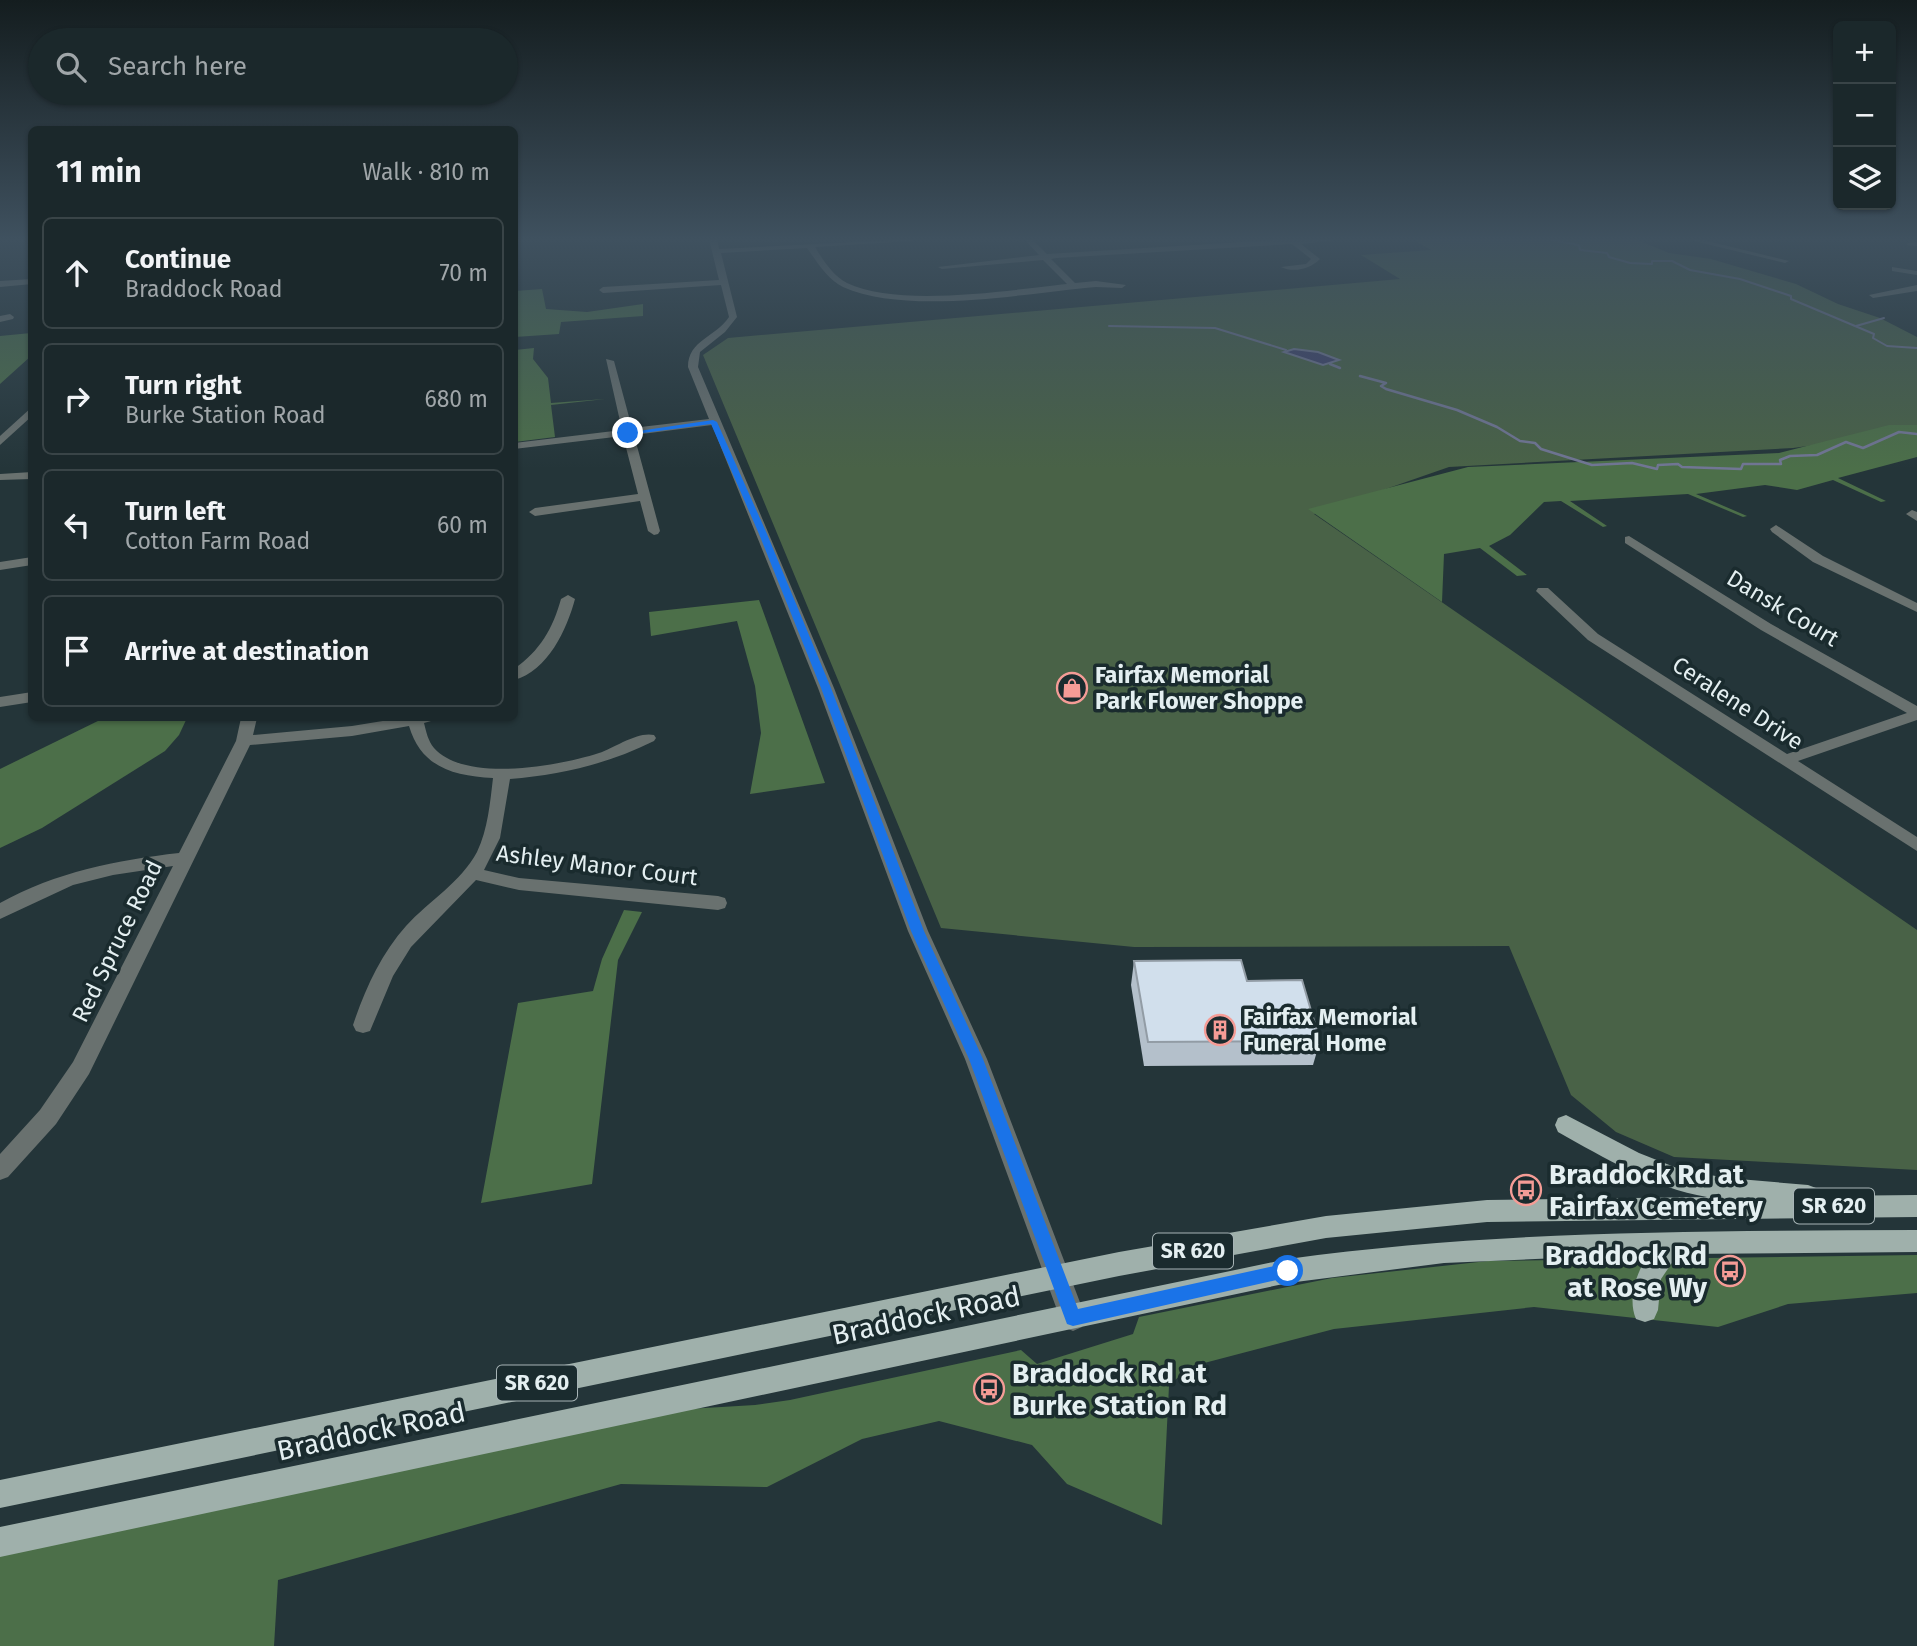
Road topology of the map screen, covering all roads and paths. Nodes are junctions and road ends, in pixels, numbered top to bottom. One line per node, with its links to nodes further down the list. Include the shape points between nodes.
1 (733, 316): 4 (street, via 691,358)
2 (609, 360): 5 (street)
3 (28, 414): 6 (street)
4 (713, 422): 5 (street); 43 (street, via 817,665 918,931 976,1059)
5 (628, 433): 7 (street); 10 (street)
6 (0, 442)
7 (518, 446)
8 (28, 475): 9 (street)
9 (0, 477)
10 (645, 498): 11 (street); 13 (street)
11 (535, 512)
12 (1776, 528): 19 (street, via 1818,559)
13 (654, 530)
14 (1629, 540): 23 (street, Dansk Court, via 1766,627)
15 (28, 562): 16 (street)
16 (0, 566)
17 (1543, 591): 29 (street, Ceralene Drive, via 1593,637)
18 (568, 599): 20 (street, via 552,643)
19 (1917, 608)
20 (518, 673)
21 (28, 698): 22 (street)
22 (0, 702)
23 (1917, 713): 29 (street)
24 (248, 721): 28 (street, Red Spruce Road)
25 (409, 721): 28 (street)
26 (420, 721): 30 (street, via 424,746 435,758 467,771)
27 (648, 738): 30 (street, via 602,758)
28 (244, 741): 32 (street, Red Spruce Road)
29 (1785, 760): 31 (street, Ceralene Drive)
30 (502, 774): 33 (street, via 493,832)
31 (1917, 845)
32 (185, 858): 35 (street, via 86,874); 38 (street, Red Spruce Road, via 81,1068 48,1117)
33 (471, 873): 34 (street, Ashley Manor Court, via 519,884); 36 (street, via 413,931 386,967)
34 (718, 903)
35 (0, 912)
36 (363, 1025)
37 (1566, 1125): 39 (main road, via 1637,1163 1700,1185)
38 (0, 1170)
39 (1888, 1206): 40 (main road, Braddock Road / SR 620); 43 (main road, Braddock Road / SR 620, via 1593,1208 1405,1217 1314,1229)
40 (1917, 1206)
41 (1917, 1241): 42 (main road, Braddock Road / SR 620)
42 (1672, 1242): 44 (main road, via 1649,1275); 45 (main road, Braddock Road / SR 620, via 1467,1248 1364,1258)
43 (1059, 1277): 45 (street); 46 (main road, Braddock Road / SR 620)
44 (1645, 1310)
45 (1073, 1318): 47 (main road, Braddock Road / SR 620)
46 (0, 1494)
47 (0, 1542)

